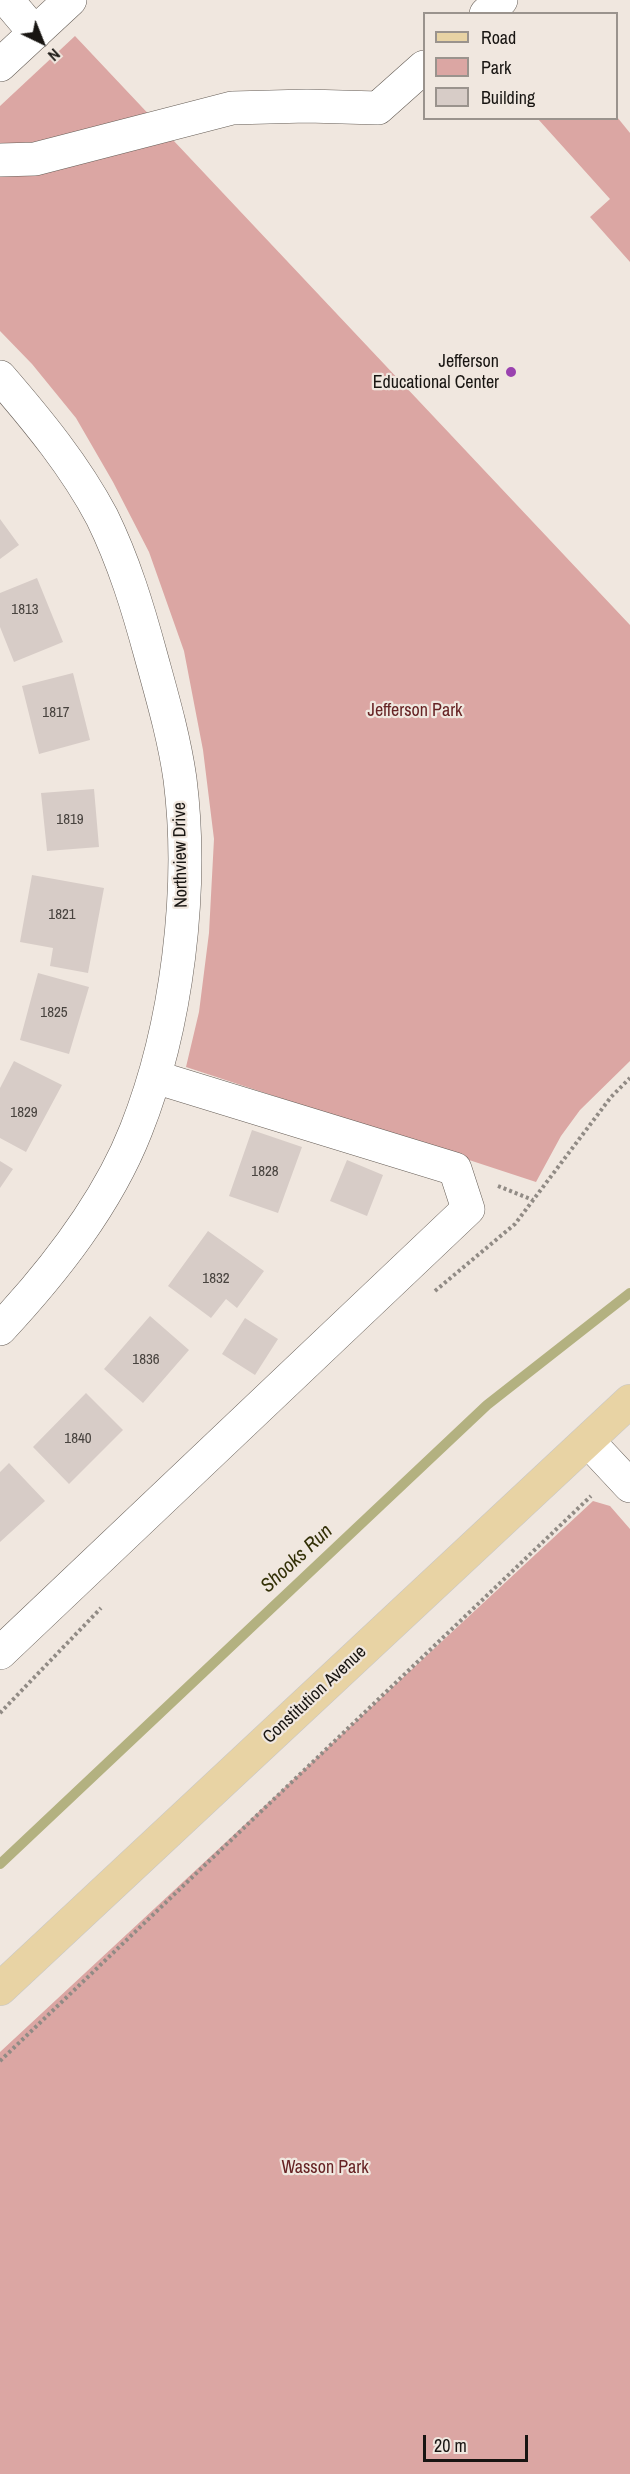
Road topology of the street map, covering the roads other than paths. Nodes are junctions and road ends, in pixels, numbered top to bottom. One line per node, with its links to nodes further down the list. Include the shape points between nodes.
1 (7, 0): 5 (street)
2 (70, 0): 5 (street)
3 (501, 0): 4 (street)
4 (488, 12)
5 (35, 33): 6 (street)
6 (0, 65)
7 (423, 68): 8 (street, via 378,108 232,108 35,159)
8 (0, 160)
9 (0, 378): 10 (street, Northview Drive, via 70,464 101,517 128,576 163,700 180,778 184,872 180,937)
10 (155, 1077): 11 (street, Northview Drive, via 135,1133 102,1195 63,1255); 15 (street, via 455,1169 468,1209)
11 (0, 1329)
12 (630, 1401): 13 (main road, Constitution Avenue)
13 (588, 1441): 14 (street); 16 (main road, Constitution Avenue)
14 (624, 1479)
15 (0, 1653)
16 (0, 1989)

